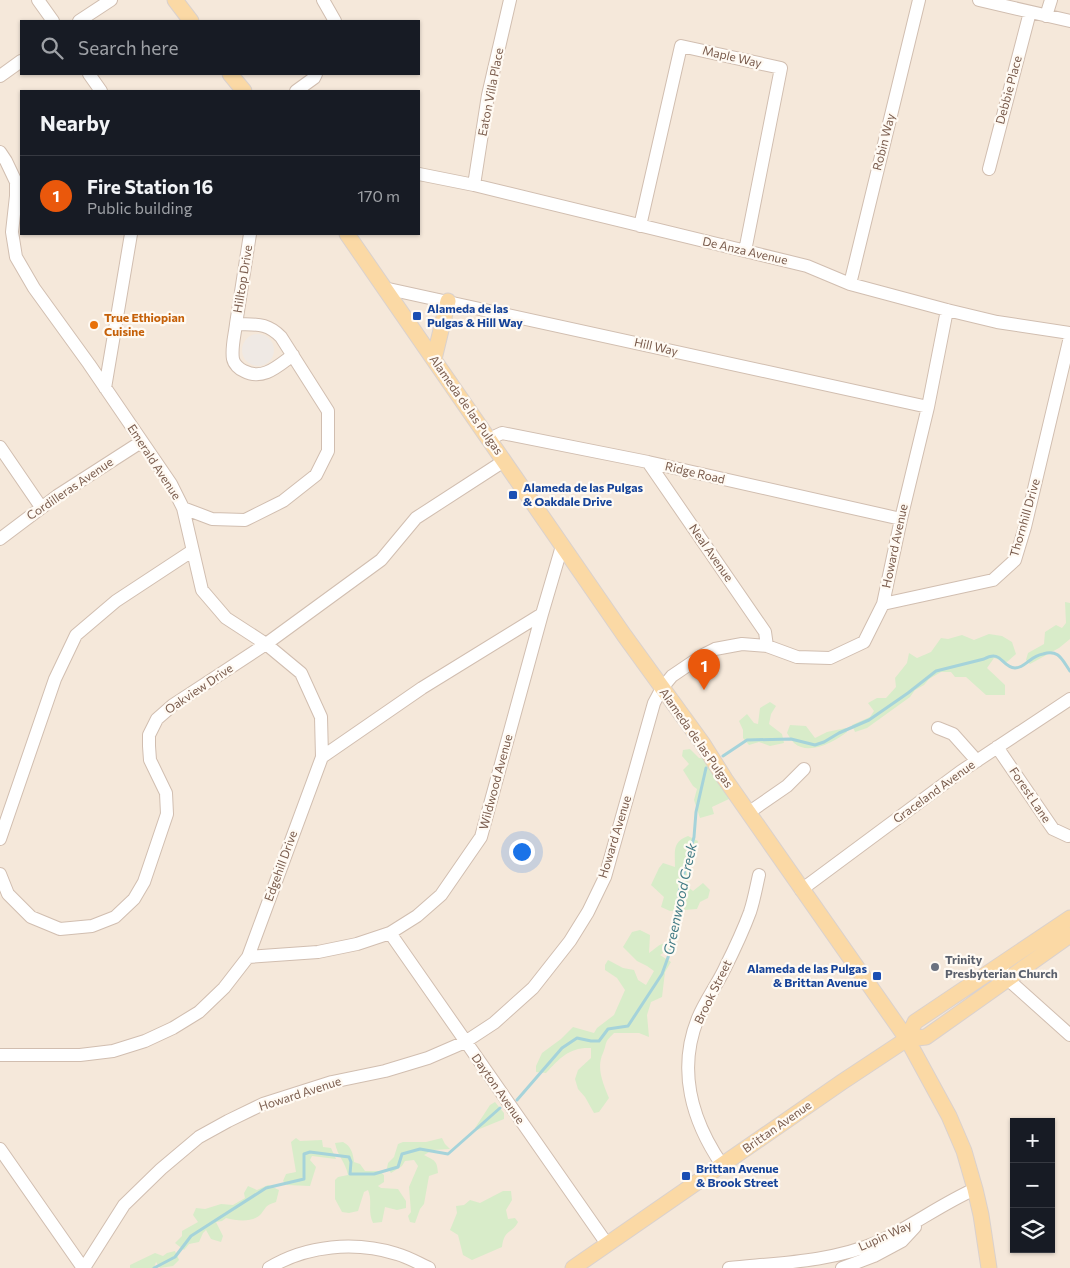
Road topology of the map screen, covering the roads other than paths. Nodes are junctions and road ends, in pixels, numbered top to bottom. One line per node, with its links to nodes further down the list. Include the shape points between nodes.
1 (38, 0): 11 (street)
2 (111, 0): 12 (street)
3 (175, 0): 13 (main road)
4 (323, 0): 14 (street)
5 (510, 0): 27 (street, Eaton Villa Place, via 488,95)
6 (919, 0): 33 (street, Robin Way)
7 (979, 0): 9 (street)
8 (1051, 0): 10 (street)
9 (1030, 12): 10 (street); 25 (street, Debbie Place)
10 (1046, 16): 15 (street)
11 (52, 20)
12 (81, 20)
13 (190, 20)
14 (334, 20)
15 (1070, 22)
16 (20, 62): 20 (street)
17 (90, 75): 21 (street)
18 (231, 75): 22 (main road)
19 (316, 75): 23 (street)
20 (0, 76)
21 (99, 90)
22 (243, 90)
23 (297, 90)
24 (0, 152): 42 (street, Emerald Avenue, via 16,182 12,232 16,257 34,288)
25 (989, 168)
26 (420, 174): 27 (street, De Anza Avenue)
27 (474, 185): 28 (street, De Anza Avenue)
28 (640, 226): 32 (street, De Anza Avenue); 32 (street, Maple Way, via 681,46 781,68)
29 (131, 235): 42 (street)
30 (250, 235): 37 (street, Hilltop Drive)
31 (348, 235): 34 (main road, Alameda de las Pulgas)
32 (746, 251): 33 (street, De Anza Avenue, via 807,266)
33 (850, 284): 36 (street, De Anza Avenue)
34 (384, 288): 35 (street, Hill Way); 41 (main road, Alameda de las Pulgas)
35 (448, 301): 41 (main road); 43 (street, Hill Way)
36 (947, 310): 38 (street, De Anza Avenue, via 997,322); 43 (street, Howard Avenue)
37 (236, 324): 40 (street, Hilltop Drive, via 263,325 272,329); 40 (street, Hilltop Drive, via 233,361 249,374 268,373)
38 (1070, 333)
39 (1070, 337): 55 (street, Thornhill Drive, via 1015,560 993,580)
40 (293, 355): 50 (street, Hilltop Drive, via 328,411 328,451 316,475 283,501 245,520 212,519)
41 (434, 359): 44 (main road, Alameda de las Pulgas)
42 (105, 388): 45 (street, Emerald Avenue)
43 (928, 407): 51 (street, Howard Avenue)
44 (489, 439): 47 (main road, Alameda de las Pulgas); 48 (street, Ridge Road, via 502,433)
45 (141, 442): 49 (street, Cordilleras Avenue); 50 (street, Emerald Avenue)
46 (0, 447): 49 (street)
47 (504, 461): 53 (main road, Alameda de las Pulgas); 57 (street, Oakview Drive, via 416,518 381,560)
48 (648, 462): 51 (street, Ridge Road); 58 (street, Neal Avenue, via 765,632)
49 (41, 507): 52 (street, Cordilleras Avenue)
50 (184, 508): 54 (street, Emerald Avenue)
51 (901, 519): 55 (street, Howard Avenue)
52 (0, 539)
53 (562, 546): 56 (street, Wildwood Avenue); 59 (main road, Alameda de las Pulgas)
54 (192, 551): 57 (street, Emerald Avenue, via 202,590 210,601 226,618); 68 (street, via 116,601 76,635 56,679)
55 (882, 604): 58 (street, Howard Avenue, via 864,642 830,658 797,658)
56 (542, 614): 63 (street, via 422,688); 73 (street, Wildwood Avenue, via 481,837 441,896)
57 (266, 644): 63 (street, Emerald Avenue, via 301,673 321,717); 69 (street, Oakview Drive, via 156,719 150,735 150,760 166,793 167,814 144,882 134,899 115,917 92,926 60,929 31,917 8,894)
58 (767, 646): 59 (street, Howard Avenue, via 742,644 714,649 672,676)
59 (662, 688): 66 (main road, Alameda de las Pulgas); 79 (street, Howard Avenue, via 654,703 604,877 588,912 533,988 494,1023)
60 (1070, 699): 62 (street, Graceland Avenue)
61 (938, 728): 64 (street, via 953,734)
62 (997, 747): 64 (street, Graceland Avenue); 67 (street, Forest Lane, via 1053,828)
63 (322, 757): 75 (street, Edgehill Drive)
64 (977, 761): 71 (street, Graceland Avenue)
65 (804, 769): 66 (street, via 787,786)
66 (748, 813): 71 (main road, Alameda de las Pulgas)
67 (1068, 836)
68 (0, 840)
69 (0, 874)
70 (759, 876): 82 (street, Brook Street, via 750,912 692,1036 692,1100 700,1127)
71 (801, 890): 78 (main road, Alameda de las Pulgas)
72 (1070, 918): 76 (main road, Brittan Avenue)
73 (390, 933): 75 (street, Wildwood Avenue, via 318,952); 79 (street, Dayton Avenue)
74 (1070, 935): 76 (main road, Brittan Avenue)
75 (248, 958): 80 (street, Edgehill Drive, via 199,1012 145,1041 113,1051 80,1055)
76 (1004, 972): 77 (street, via 1020,991); 78 (main road, Brittan Avenue, via 965,1011 926,1037)
77 (1070, 1035)
78 (908, 1039): 82 (main road, Brittan Avenue); 83 (main road, Alameda de las Pulgas, via 950,1116)
79 (465, 1042): 85 (street, Dayton Avenue); 86 (street, Howard Avenue, via 385,1071 279,1098 199,1137 124,1205)
80 (0, 1054)
81 (0, 1149): 86 (street)
82 (722, 1165): 85 (main road, Brittan Avenue)
83 (975, 1189): 84 (street, Lupin Way); 92 (main road, Alameda de las Pulgas)
84 (922, 1219): 90 (street, Lupin Way, via 877,1242 831,1257); 91 (street, Lupin Way, via 902,1241)
85 (607, 1244): 89 (main road, Brittan Avenue)
86 (83, 1268)
87 (269, 1268): 88 (street, via 298,1254 329,1247 361,1246 397,1254)
88 (429, 1268)
89 (573, 1268)
90 (729, 1268)
91 (842, 1268)
92 (989, 1268)

